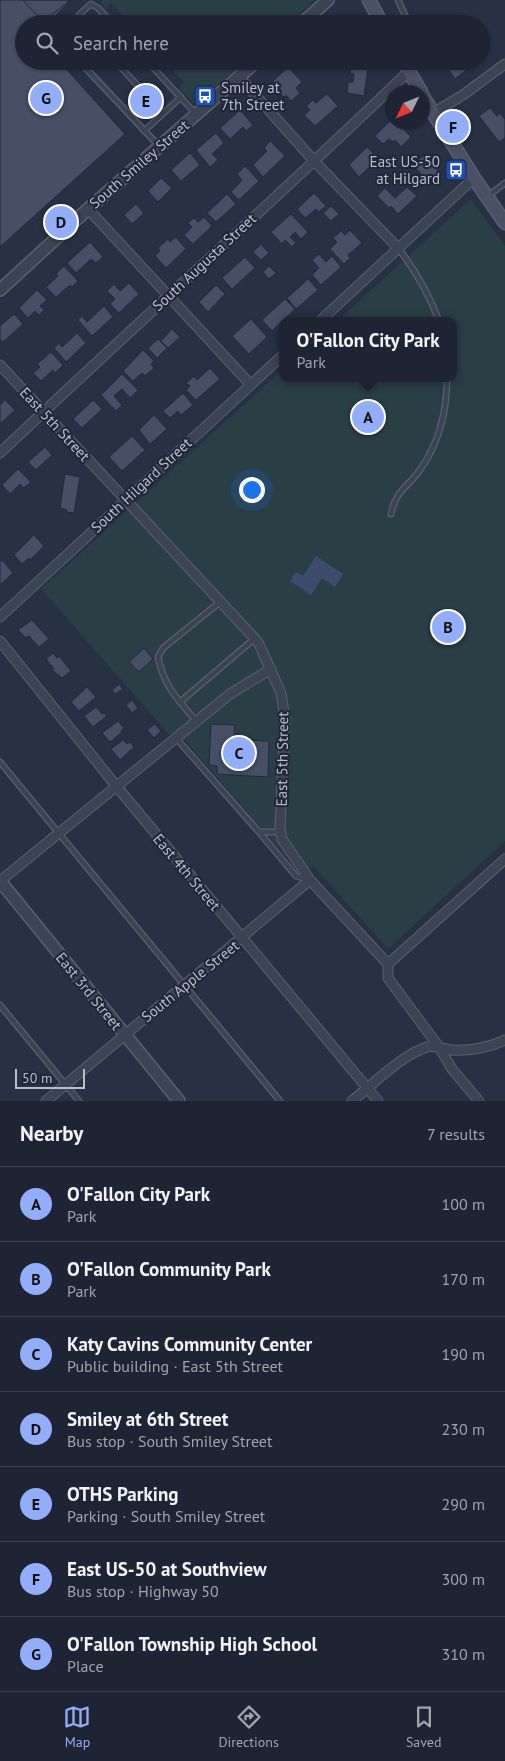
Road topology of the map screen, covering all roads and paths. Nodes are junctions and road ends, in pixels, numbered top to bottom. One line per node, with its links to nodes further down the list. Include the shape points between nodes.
1 (328, 0): 7 (street)
2 (370, 0): 8 (main road)
3 (398, 0): 9 (lane)
4 (92, 2): 5 (lane); 6 (lane)
5 (80, 15)
6 (105, 15)
7 (311, 15)
8 (378, 15)
9 (405, 15)
10 (505, 64): 21 (street, via 463,96)
11 (88, 70): 24 (lane)
12 (123, 70): 22 (lane)
13 (156, 70): 19 (lane)
14 (247, 70): 17 (street, South Smiley Street)
15 (402, 70): 26 (street, South Augusta Street)
16 (407, 70): 18 (main road)
17 (239, 77): 23 (street, South Smiley Street); 26 (street)
18 (416, 85)
19 (181, 97): 22 (lane); 23 (lane)
20 (430, 107): 21 (main road)
21 (433, 112): 27 (main road)
22 (163, 113): 24 (lane)
23 (196, 114): 25 (street, South Smiley Street)
24 (144, 131): 25 (lane)
25 (159, 147): 30 (street, South Smiley Street)
26 (315, 162): 32 (street); 34 (street, South Augusta Street)
27 (474, 178): 29 (main road); 32 (street)
28 (505, 183): 29 (lane)
29 (487, 197): 31 (main road)
30 (88, 209): 33 (street, South Smiley Street); 34 (street)
31 (505, 223)
32 (398, 248): 35 (street); 36 (lane, via 431,298)
33 (0, 290)
34 (168, 295): 40 (street); 41 (street, South Augusta Street)
35 (324, 317)
36 (438, 317)
37 (279, 359): 40 (street, South Hilgard Street)
38 (0, 365): 41 (street, East 5th Street)
39 (448, 382): 44 (lane, via 448,395 433,448 419,471 393,500)
40 (251, 385): 43 (street, South Hilgard Street)
41 (43, 412): 42 (street, South Augusta Street); 43 (street, East 5th Street)
42 (0, 452)
43 (125, 499): 45 (street, East 5th Street); 46 (street, South Hilgard Street)
44 (390, 514)
45 (220, 602): 47 (street, East 5th Street); 50 (lane, via 163,648 158,657 168,688)
46 (0, 617)
47 (254, 638): 49 (street, East 5th Street); 50 (lane)
48 (0, 641): 54 (street, East 4th Street)
49 (271, 669): 51 (street, via 230,694); 56 (street, East 5th Street, via 281,693 285,719)
50 (180, 702): 51 (lane)
51 (196, 721): 52 (street)
52 (176, 738): 54 (street); 55 (lane)
53 (0, 762): 57 (lane)
54 (116, 787): 57 (street); 61 (street, East 4th Street)
55 (258, 832): 56 (lane); 59 (lane, via 296,876)
56 (281, 832): 59 (street, East 5th Street, via 282,839)
57 (58, 834): 60 (street); 63 (lane)
58 (505, 859): 62 (street)
59 (310, 880): 61 (street, South Apple Street); 62 (street, East 5th Street)
60 (0, 881): 65 (street, East 3rd Street)
61 (242, 938): 63 (street, South Apple Street); 69 (street, East 4th Street)
62 (388, 964): 67 (street, East 5th Street, via 388,978)
63 (184, 986): 65 (street, South Apple Street); 73 (lane)
64 (0, 1005): 68 (lane)
65 (124, 1034): 68 (street, South Apple Street); 72 (street, East 3rd Street)
66 (505, 1040): 67 (street, via 470,1050)
67 (438, 1046): 69 (street, via 428,1046 411,1054); 76 (street, East 5th Street, via 452,1069)
68 (66, 1084): 70 (street, South Apple Street); 71 (lane)
69 (367, 1089): 74 (street); 75 (street, East 4th Street)
70 (46, 1101)
71 (79, 1101)
72 (179, 1101)
73 (280, 1101)
74 (352, 1101)
75 (378, 1101)
76 (479, 1101)

